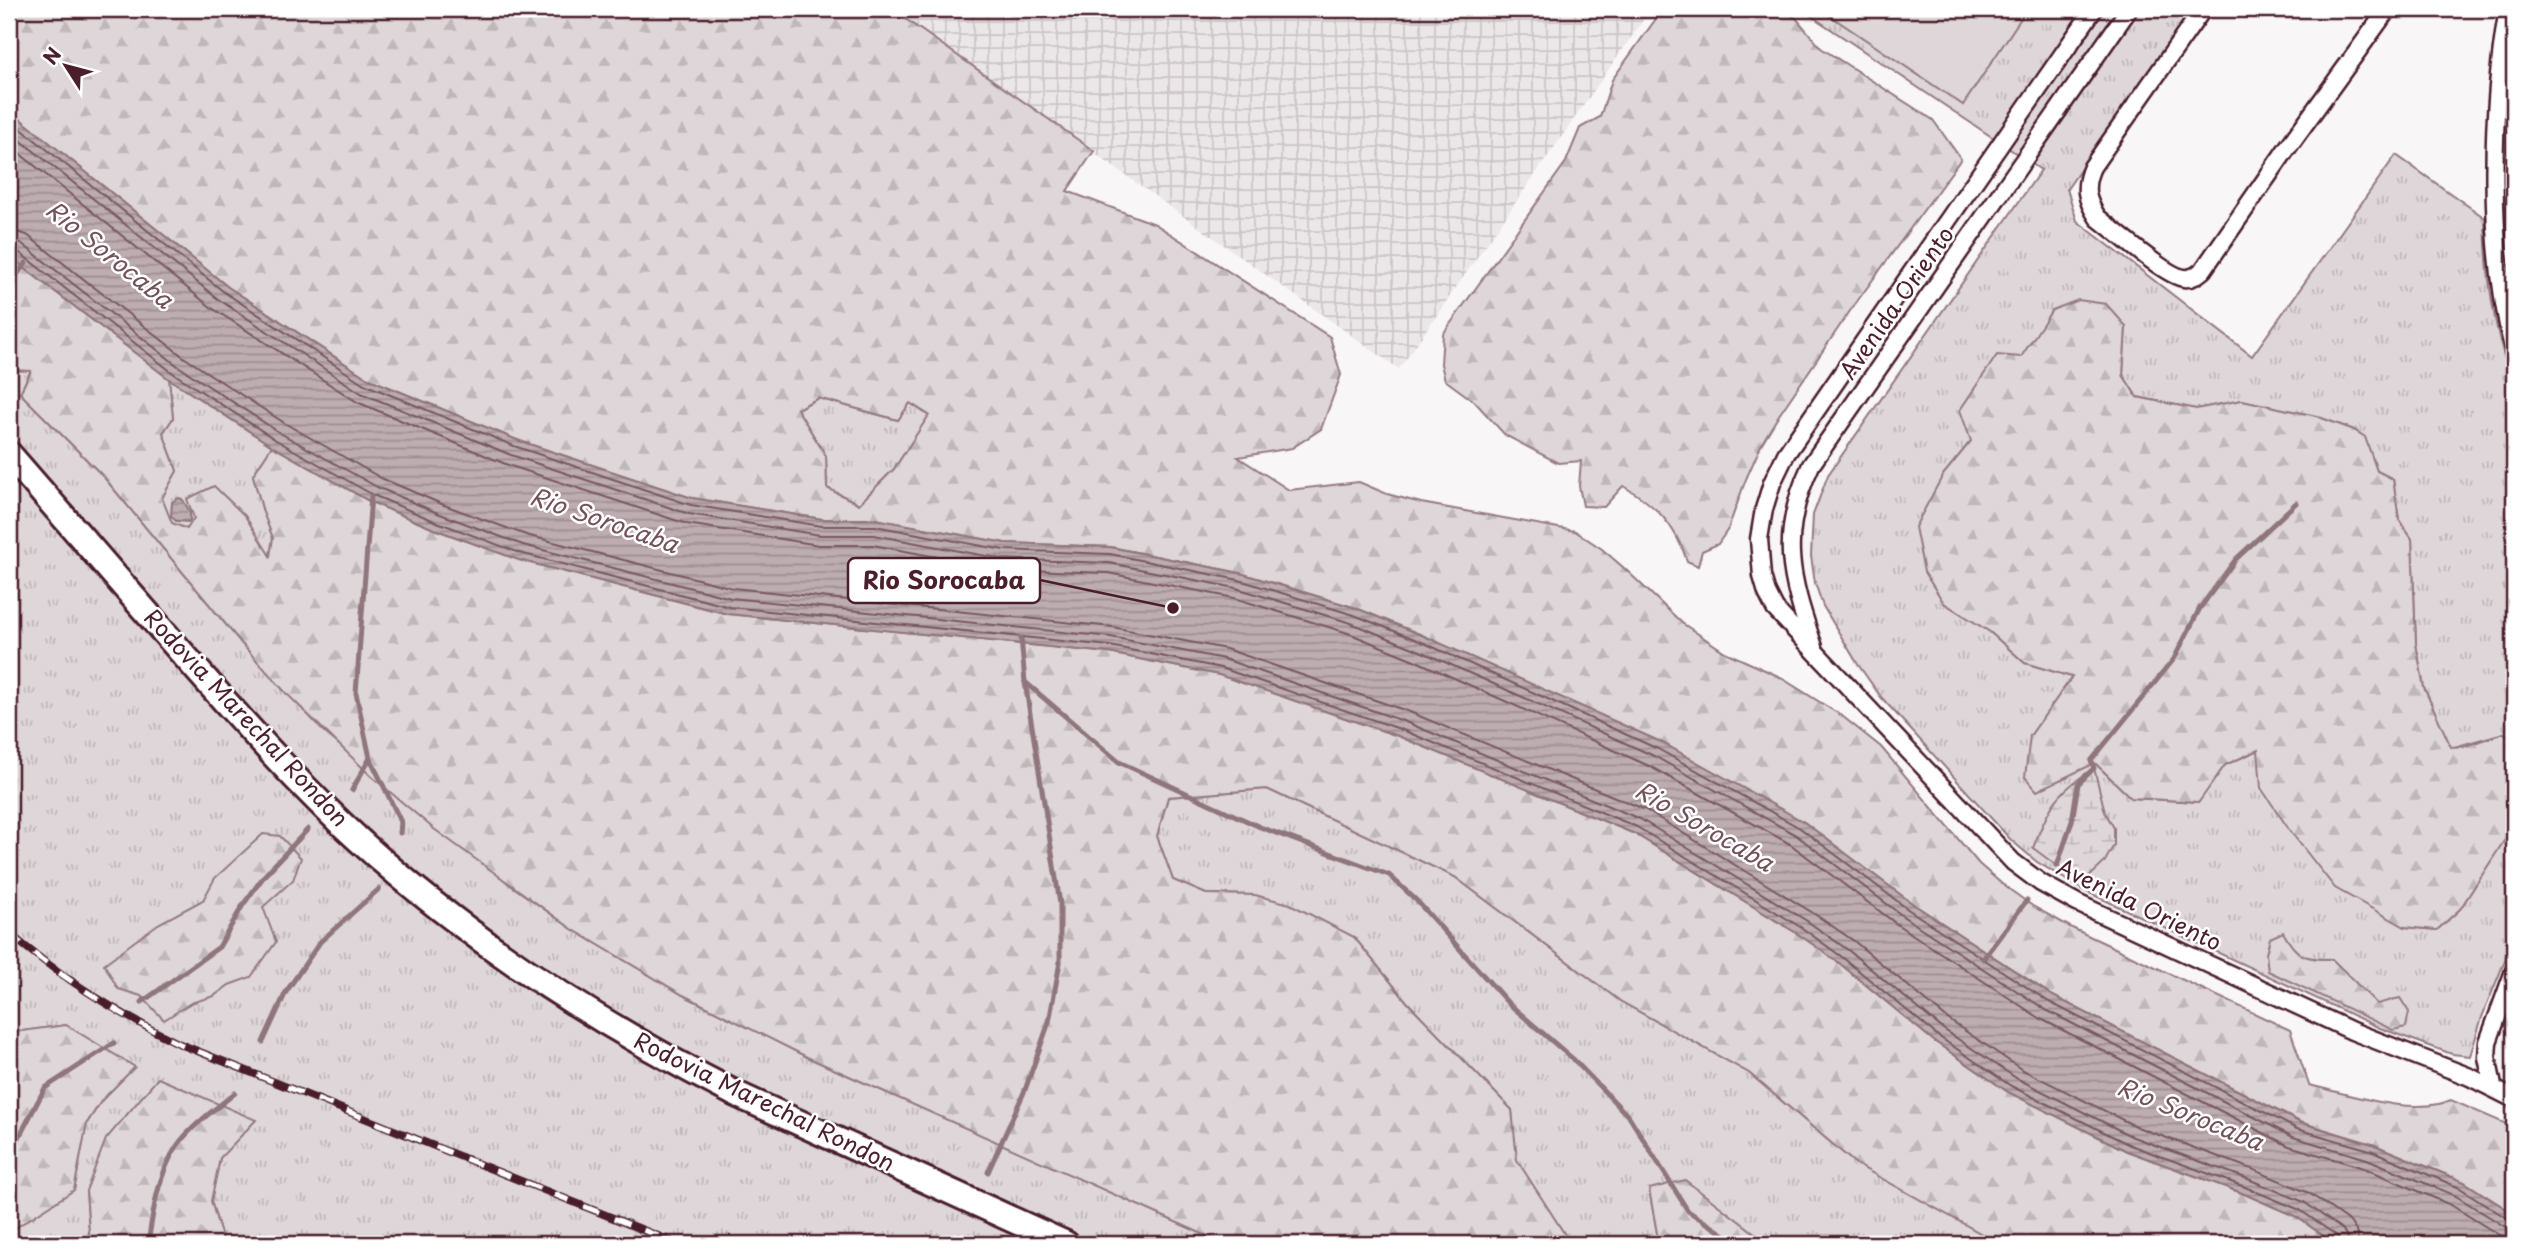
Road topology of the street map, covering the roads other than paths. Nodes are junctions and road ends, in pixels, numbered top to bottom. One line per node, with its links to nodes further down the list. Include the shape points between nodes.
1 (2078, 9): 7 (street, Avenida Oriento)
2 (2094, 9): 7 (street, Avenida Oriento)
3 (2129, 9): 10 (street, Avenida Oriento, via 1811,465 1793,511 1791,557 1795,587)
4 (2203, 9): 5 (street, via 2086,180 2090,206 2098,218 2171,274 2187,279 2203,270)
5 (2388, 9)
6 (2508, 9): 8 (street, via 2496,172 2498,253)
7 (2072, 42): 10 (street, Avenida Oriento, via 1801,431 1772,483 1759,539 1762,576 1775,609)
8 (2514, 352)
9 (9, 454): 14 (main road, Rodovia Marechal Rondon, via 292,775 389,866 477,937 560,995 691,1071)
10 (1815, 650): 12 (street, Avenida Oriento, via 2000,850 2041,883 2352,1031)
11 (2514, 971): 12 (street, via 2488,1042)
12 (2493, 1086): 13 (street, Avenida Oriento)
13 (2514, 1099)
14 (1066, 1244)

